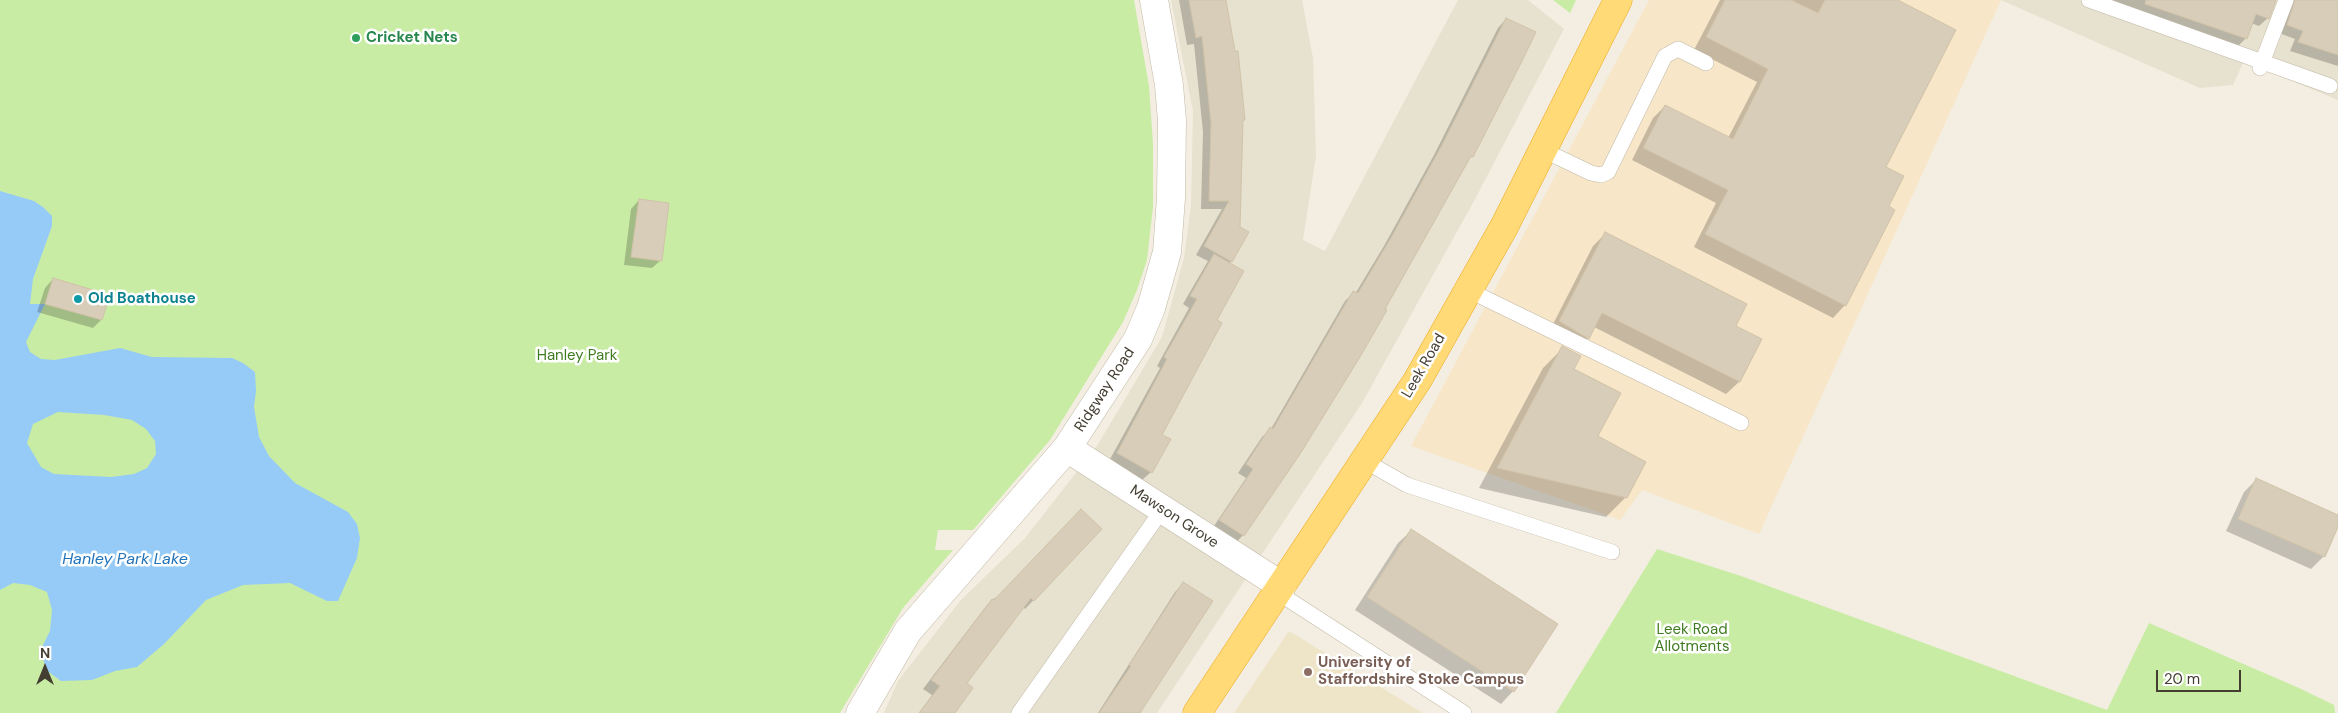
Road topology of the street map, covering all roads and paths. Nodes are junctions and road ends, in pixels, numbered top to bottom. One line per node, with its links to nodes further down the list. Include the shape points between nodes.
1 (1154, 0): 11 (street, Ridgway Road, via 1167,64 1172,121 1167,252 1151,308 1138,339)
2 (1618, 0): 8 (highway, Leek Road)
3 (2089, 0): 6 (lane)
4 (2286, 0): 6 (lane)
5 (1706, 63): 8 (lane, via 1678,49 1665,56 1608,172 1601,175 1590,173)
6 (2261, 64): 7 (lane)
7 (2330, 86)
8 (1543, 150): 9 (highway, Leek Road)
9 (1468, 290): 10 (lane); 12 (highway, Leek Road, via 1417,381)
10 (1741, 423)
11 (1066, 448): 13 (street, Mawson Grove); 16 (street, Ridgway Road, via 908,632)
12 (1365, 461): 14 (lane, via 1407,485); 15 (highway, Leek Road)
13 (1162, 510): 15 (street, Mawson Grove); 17 (lane)
14 (1612, 552)
15 (1282, 586): 18 (highway, Leek Road); 19 (lane, via 1283,596)
16 (860, 713)
17 (1019, 713)
18 (1197, 713)
19 (1464, 713)

